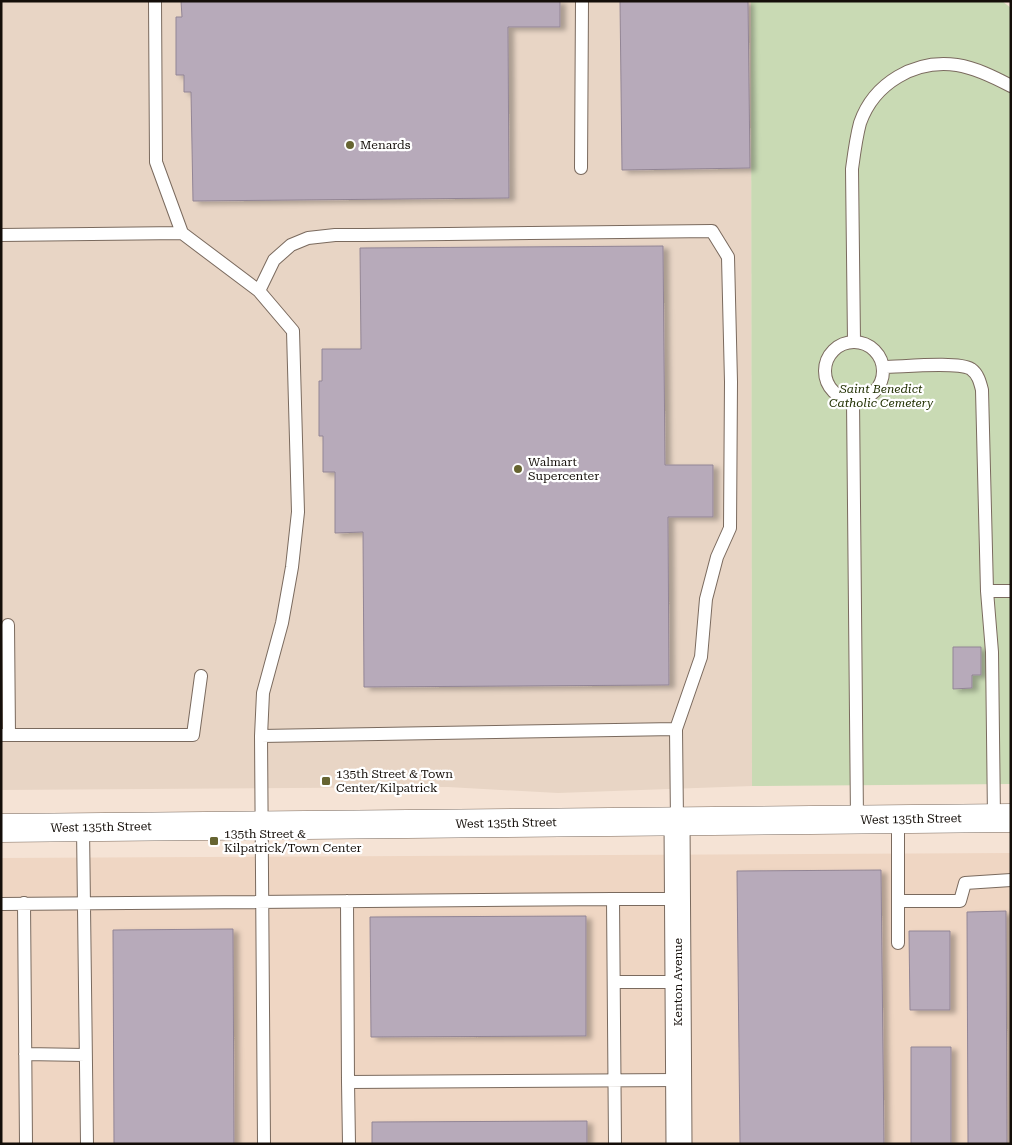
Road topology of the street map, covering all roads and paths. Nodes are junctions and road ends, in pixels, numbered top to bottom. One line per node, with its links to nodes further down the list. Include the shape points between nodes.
1 (155, 1): 5 (lane, via 156,162)
2 (582, 1): 4 (lane)
3 (1011, 86): 8 (lane, via 981,71 937,64 899,76 871,101 860,123 852,169)
4 (581, 168)
5 (182, 233): 6 (lane); 7 (lane)
6 (1, 235)
7 (259, 291): 15 (lane, via 274,260 290,245 308,238 335,235 712,231 728,257 730,528 717,557 708,590 701,658); 17 (lane, via 293,332 298,512 282,623 263,693)
8 (854, 341): 9 (lane, via 874,349); 10 (lane, via 845,342 830,353 824,373 834,392)
9 (883, 367): 10 (lane, via 881,382 875,391); 11 (lane, via 960,366 969,368 979,379 982,390)
10 (853, 400): 20 (lane)
11 (987, 591): 12 (lane); 18 (lane)
12 (1011, 591)
13 (8, 625): 16 (lane)
14 (201, 676): 16 (lane, via 193,735)
15 (676, 729): 17 (lane); 21 (lane)
16 (5, 736)
17 (261, 736): 22 (lane)
18 (1002, 818): 19 (street, West 135th Street)
19 (898, 819): 20 (street, West 135th Street); 28 (lane)
20 (857, 820): 21 (street, West 135th Street)
21 (677, 821): 22 (street, West 135th Street); 27 (street, Kenton Avenue)
22 (262, 825): 24 (street, West 135th Street); 30 (lane)
23 (1, 828): 24 (street, West 135th Street)
24 (83, 828): 32 (lane)
25 (1011, 880): 28 (lane, via 965,882 960,900)
26 (613, 899): 27 (lane); 29 (lane); 35 (lane)
27 (677, 899): 36 (street, Kenton Avenue)
28 (898, 900): 34 (lane)
29 (347, 901): 30 (lane); 41 (lane)
30 (263, 902): 32 (lane); 44 (lane)
31 (24, 903): 32 (lane); 33 (lane); 37 (lane)
32 (84, 903): 38 (lane)
33 (1, 904)
34 (898, 943)
35 (614, 982): 36 (lane); 39 (lane)
36 (678, 982): 40 (street, Kenton Avenue)
37 (25, 1054): 38 (lane); 42 (lane)
38 (86, 1055): 43 (lane)
39 (614, 1080): 40 (lane); 41 (lane); 46 (lane)
40 (678, 1080): 47 (street, Kenton Avenue)
41 (348, 1082): 45 (lane)
42 (26, 1144)
43 (87, 1144)
44 (264, 1144)
45 (348, 1144)
46 (615, 1144)
47 (679, 1144)

